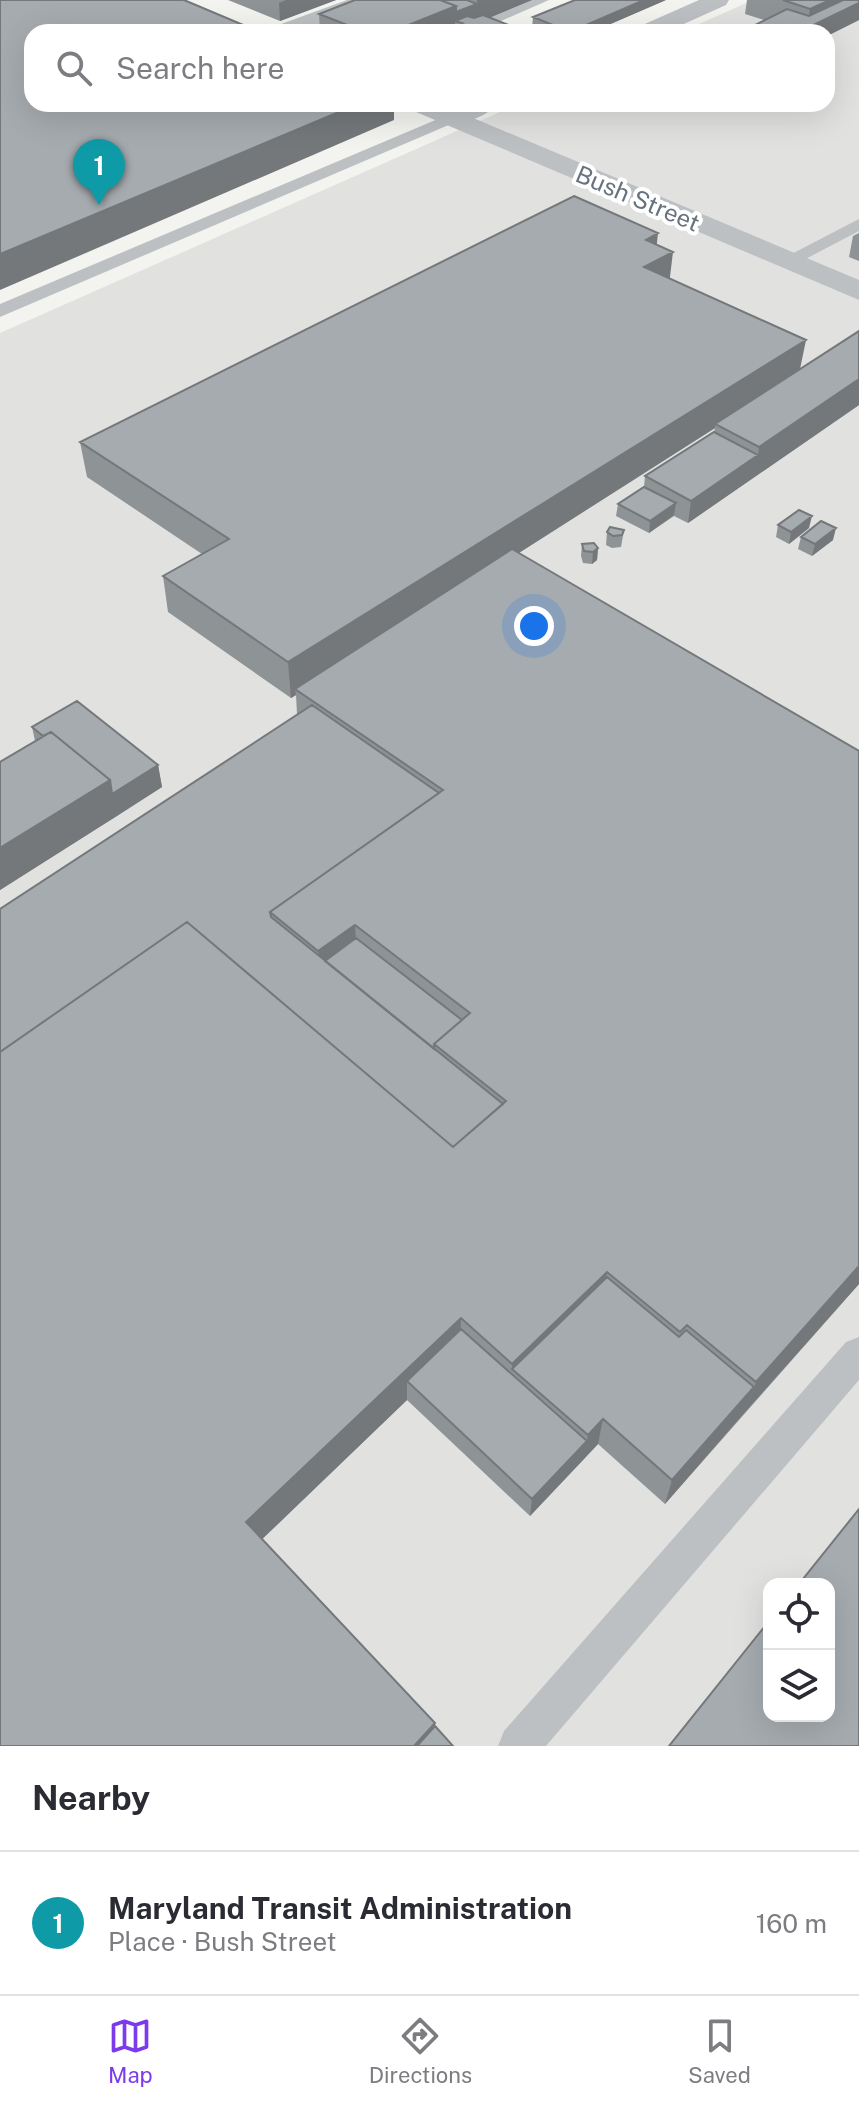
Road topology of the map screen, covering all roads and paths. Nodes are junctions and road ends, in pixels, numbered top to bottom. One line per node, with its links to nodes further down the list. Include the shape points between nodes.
1 (368, 0): 4 (street)
2 (542, 0): 5 (lane)
3 (718, 0): 6 (street)
4 (303, 24)
5 (489, 24)
6 (664, 24)
7 (437, 112): 9 (street, Bush Street)
8 (466, 112): 9 (street)
9 (452, 118): 11 (street, Bush Street); 13 (lane)
10 (859, 224): 11 (lane)
11 (787, 261): 12 (street, Bush Street)
12 (859, 291)
13 (0, 311)
14 (859, 1354): 15 (lane)
15 (519, 1746)

